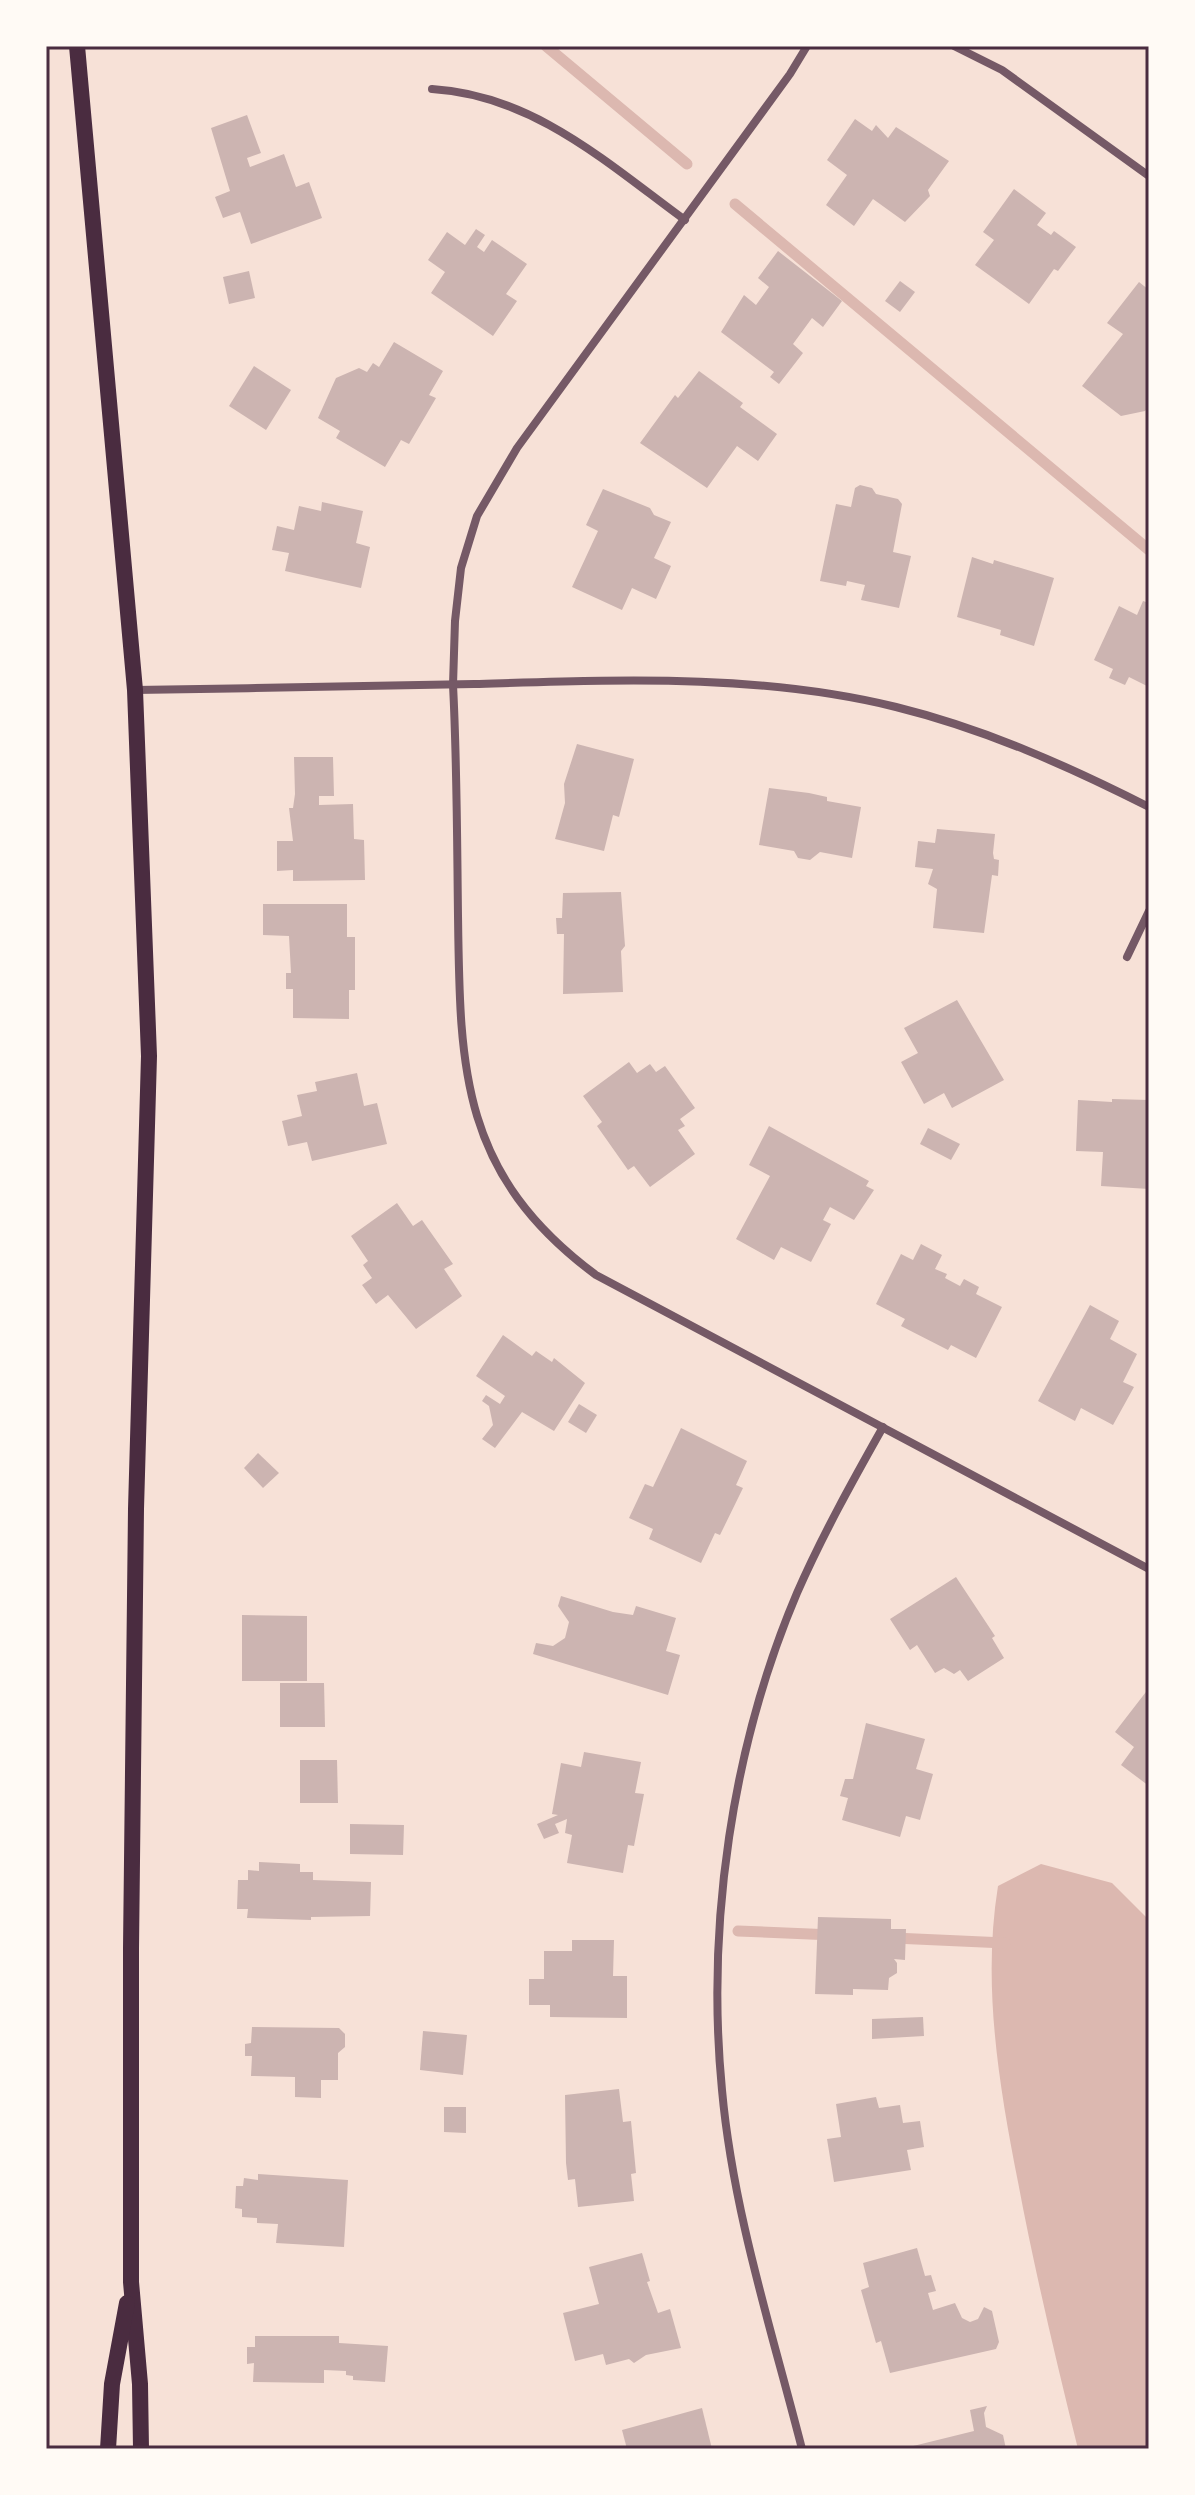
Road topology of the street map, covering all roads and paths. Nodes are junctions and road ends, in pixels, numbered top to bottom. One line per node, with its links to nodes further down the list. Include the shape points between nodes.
1 (77, 46): 8 (main road)
2 (807, 46): 6 (street)
3 (954, 46): 5 (street, via 1011,76)
4 (432, 89): 6 (street, via 495,100 563,131)
5 (1149, 176)
6 (685, 220): 7 (street, via 517,448 477,516 461,568)
7 (453, 685): 8 (street); 9 (street, via 705,681 834,695 898,708 1020,746); 12 (street, via 464,1069 489,1149 515,1198 596,1275)
8 (135, 690): 14 (main road, via 149,1056 136,1509)
9 (1149, 807)
10 (1149, 911): 11 (street)
11 (1127, 957)
12 (883, 1427): 13 (street); 17 (street, via 834,1513 773,1657 734,1812 721,1914 722,2091 740,2205)
13 (1149, 1569)
14 (131, 2282): 15 (main road, via 112,2384); 16 (main road)
15 (108, 2449)
16 (141, 2449)
17 (802, 2449)

